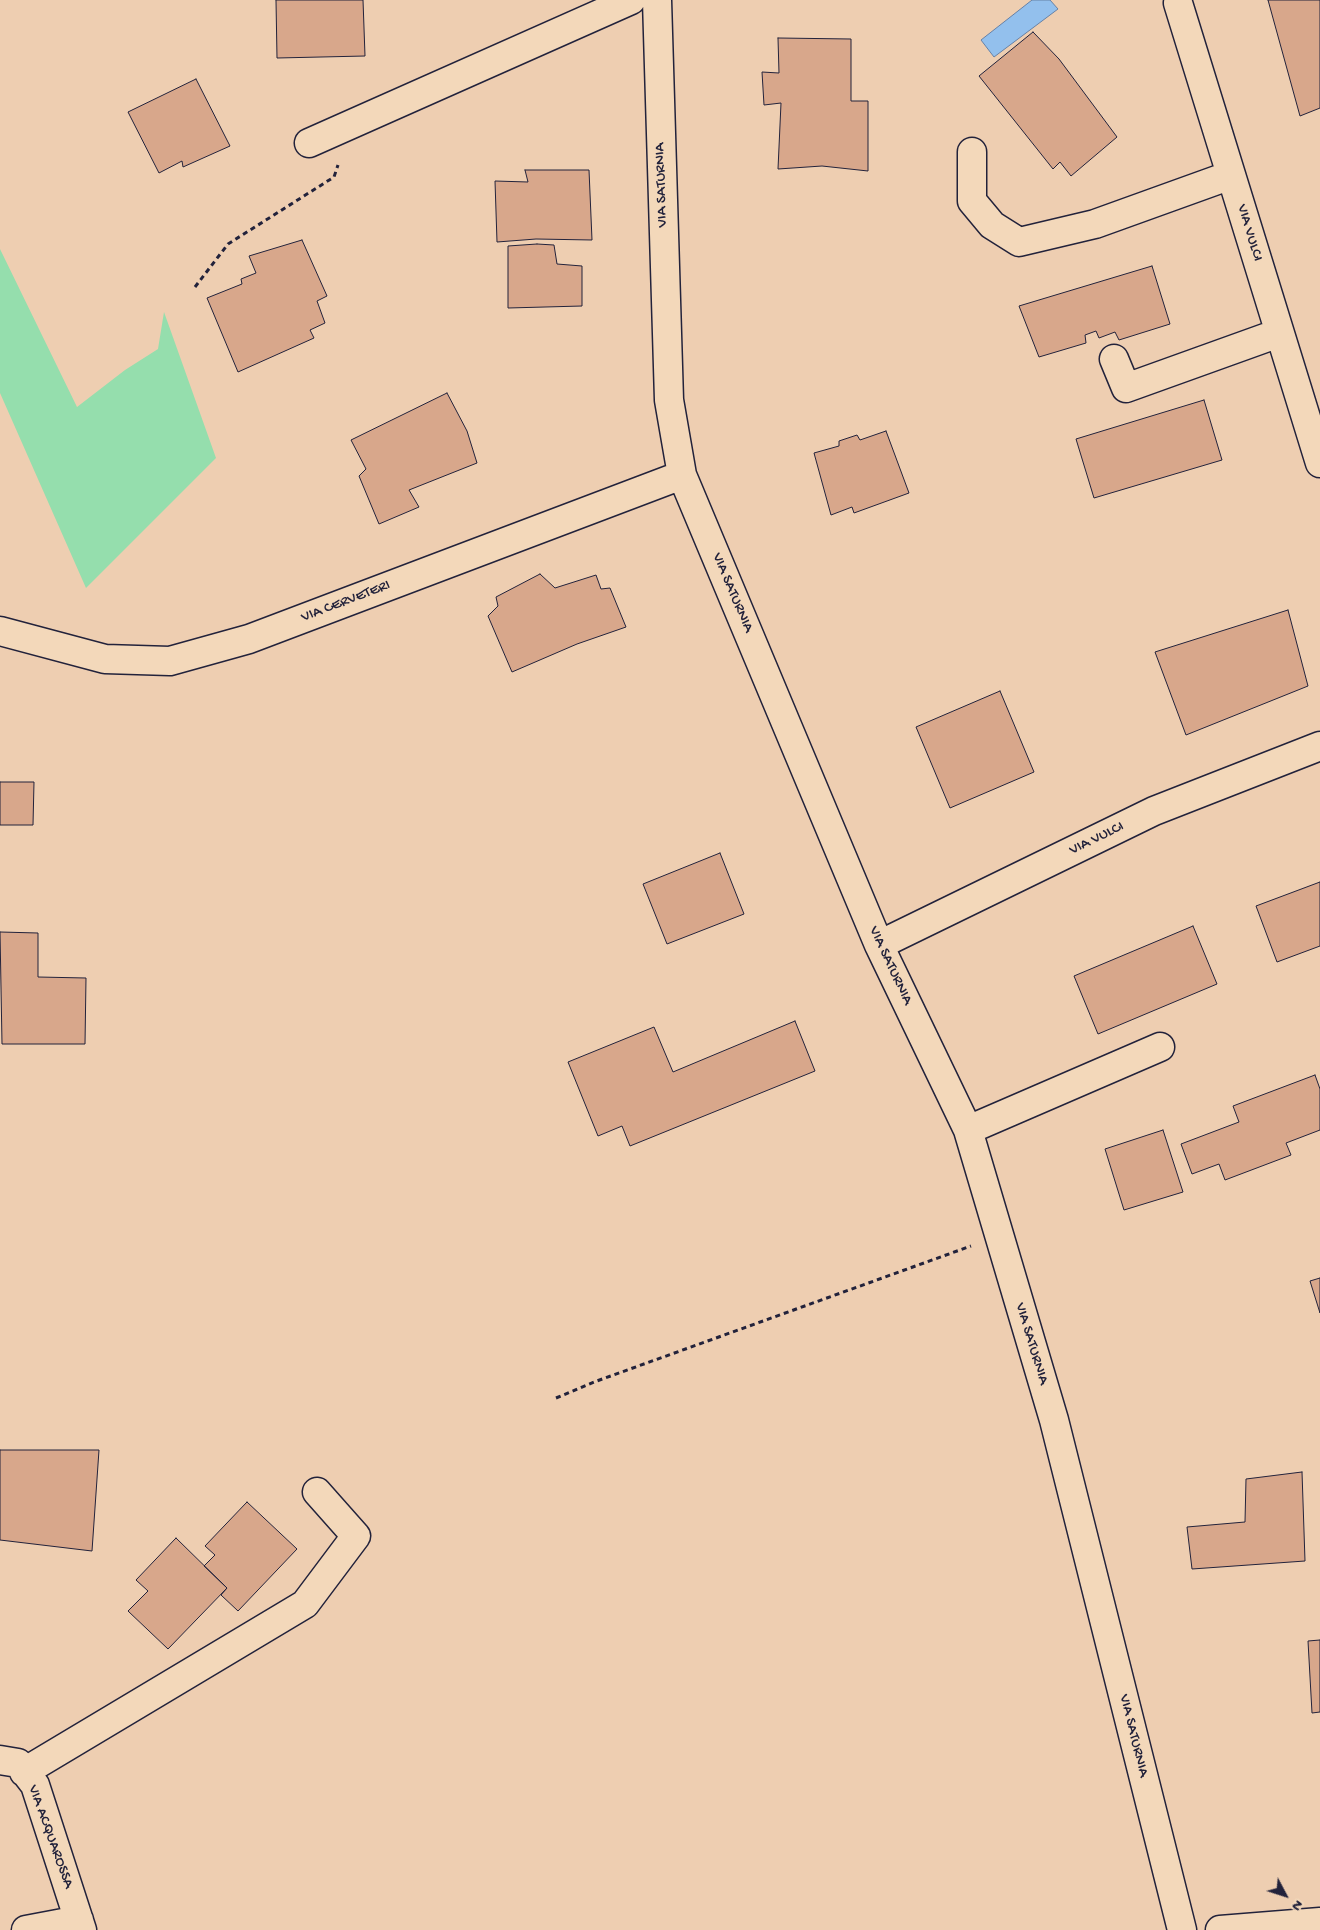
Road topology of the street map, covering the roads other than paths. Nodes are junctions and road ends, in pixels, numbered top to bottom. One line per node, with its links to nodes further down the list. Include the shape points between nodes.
1 (630, 0): 4 (street)
2 (657, 0): 10 (street, VIA SATURNIA, via 668,400)
3 (1178, 3): 6 (street, VIA VULCI)
4 (309, 143)
5 (972, 152): 6 (street, via 972,201 992,225 1019,242 1095,224)
6 (1231, 175): 7 (street, VIA VULCI)
7 (1279, 333): 8 (street, via 1126,388); 9 (street, VIA VULCI)
8 (1114, 358)
9 (1320, 463)
10 (682, 474): 11 (street, VIA CERVETERI, via 249,639 170,661 105,659); 13 (street, VIA SATURNIA)
11 (0, 631)
12 (1320, 746): 13 (street, VIA VULCI, via 1154,811)
13 (879, 946): 15 (street, VIA SATURNIA)
14 (1160, 1047): 15 (street)
15 (968, 1130): 22 (street, VIA SATURNIA, via 1054,1420)
16 (317, 1492): 18 (street, via 356,1536 305,1604)
17 (0, 1760): 18 (street, VIA ACQUAROSSA, via 18,1763)
18 (24, 1772): 20 (street, VIA ACQUAROSSA, via 35,1785)
19 (1320, 1922): 23 (street)
20 (81, 1925): 21 (street)
21 (26, 1930)
22 (1182, 1930)
23 (1220, 1930)

